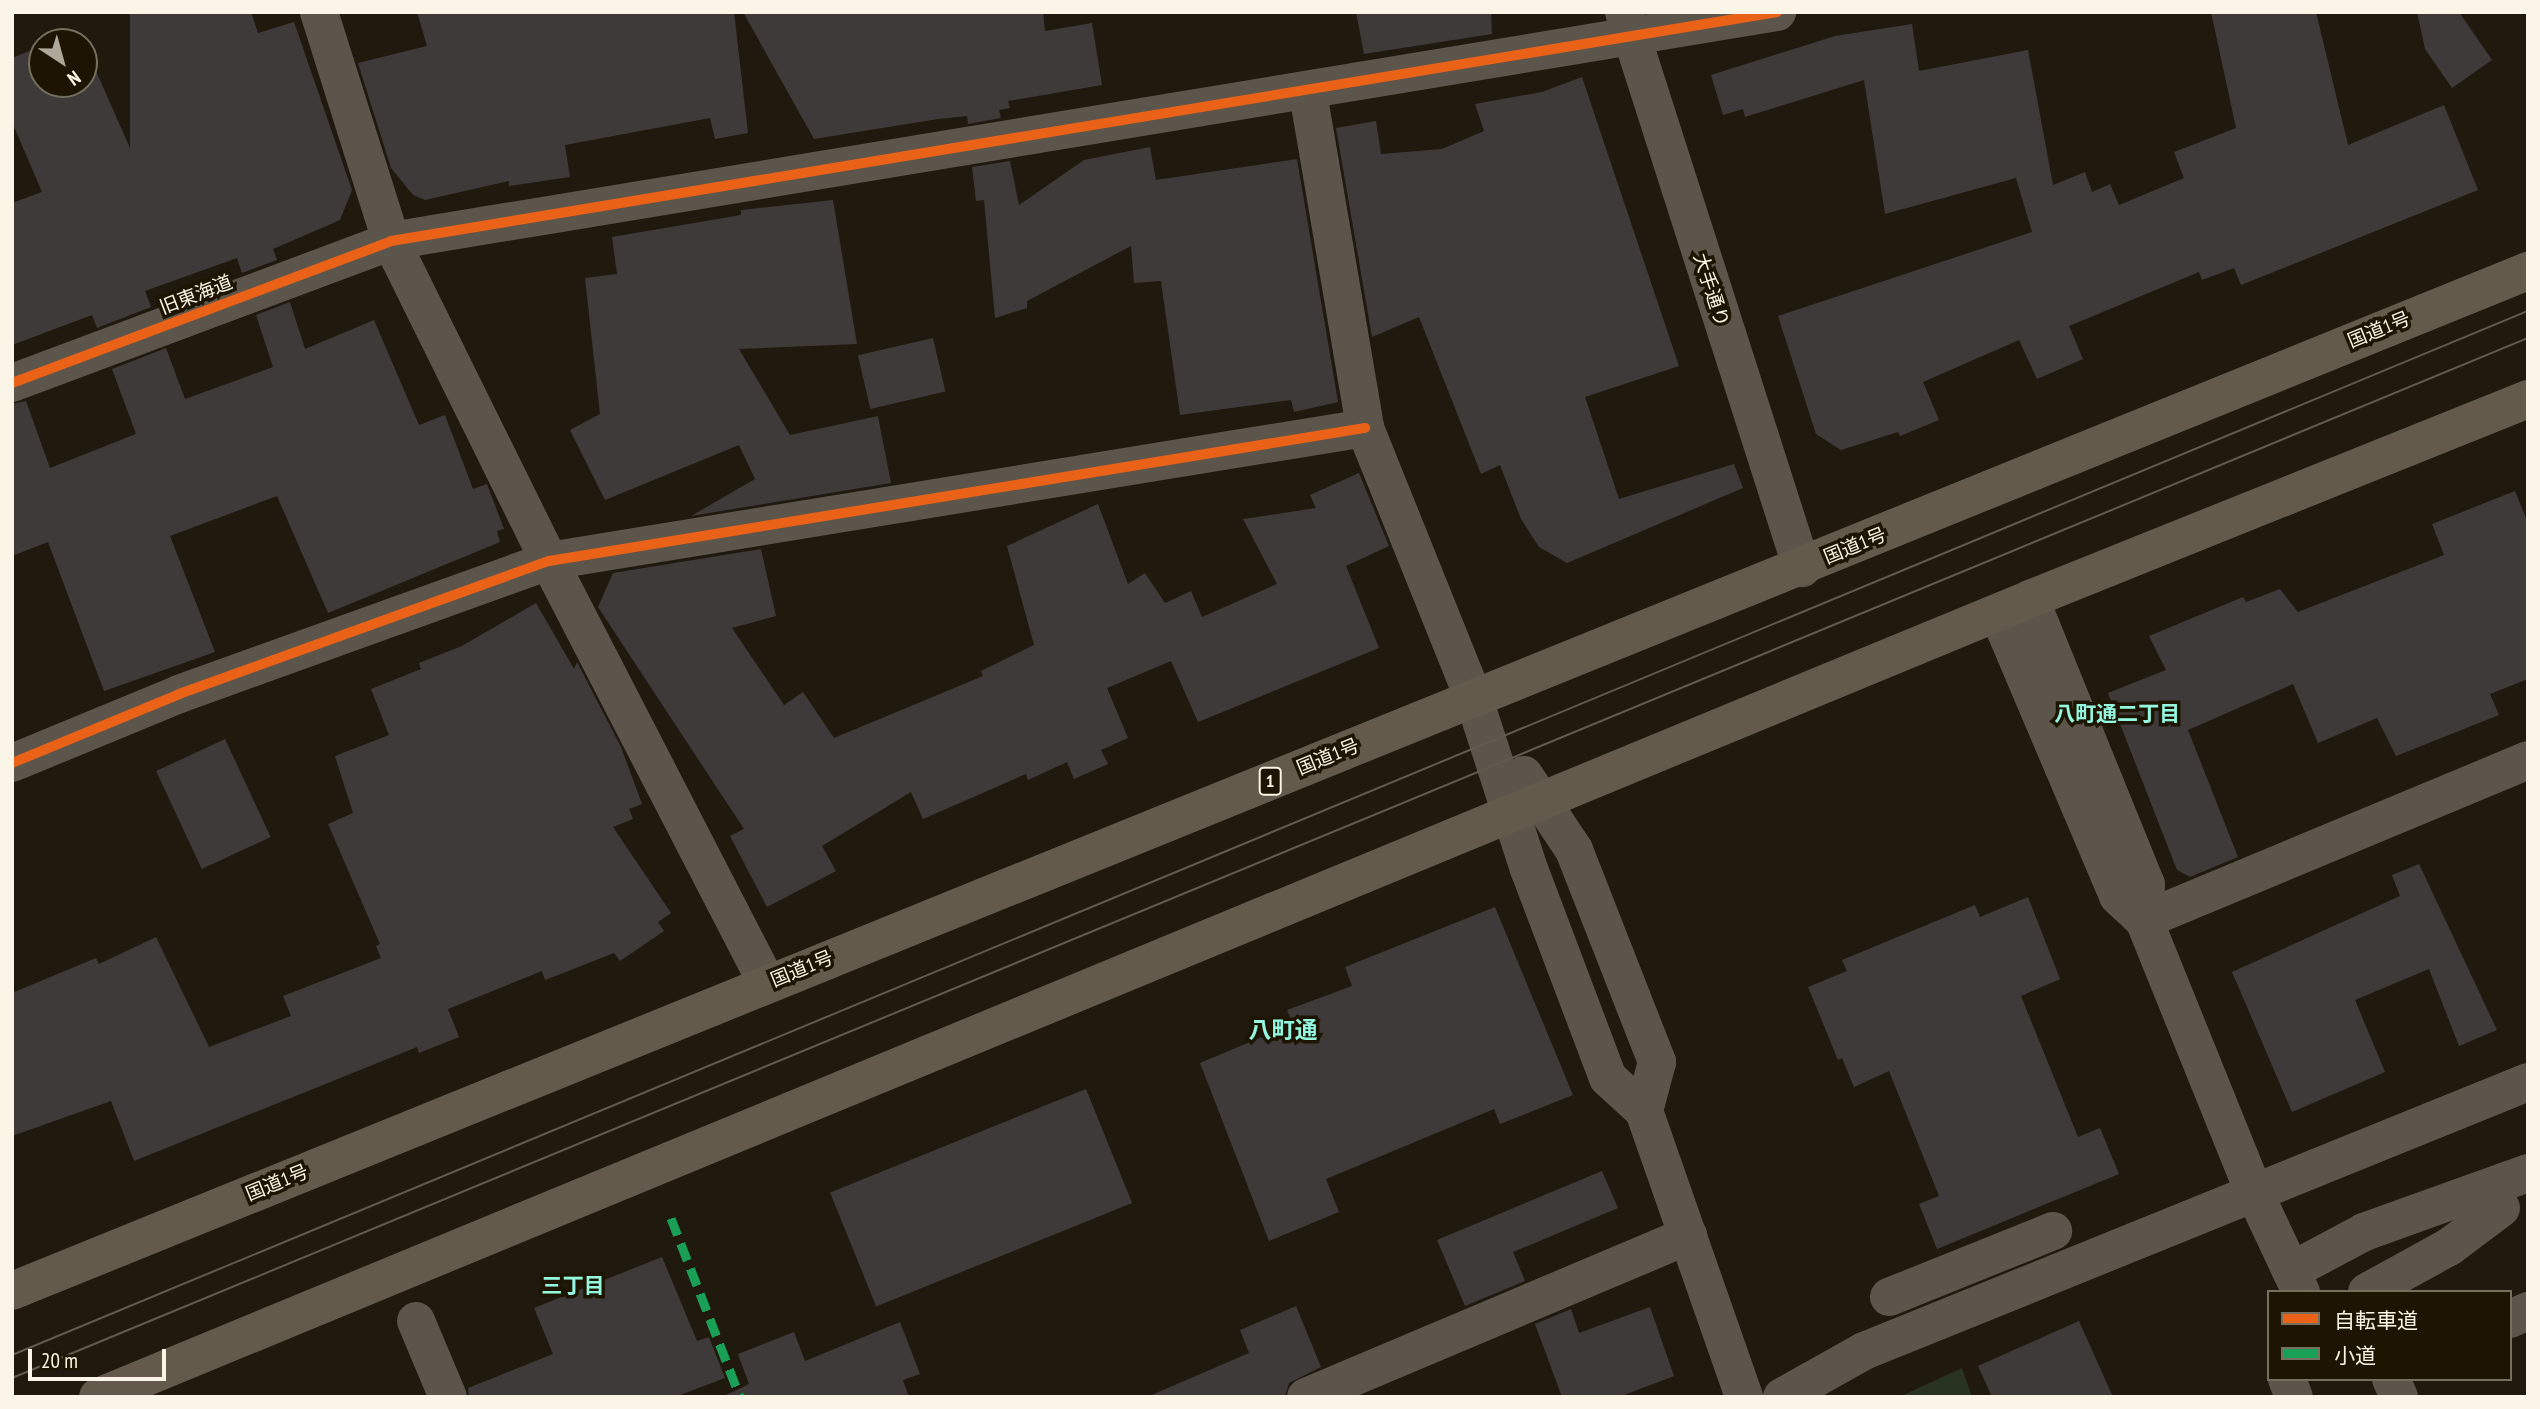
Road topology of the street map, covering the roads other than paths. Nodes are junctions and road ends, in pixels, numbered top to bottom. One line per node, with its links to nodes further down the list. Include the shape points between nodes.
1 (319, 12): 5 (street)
2 (1777, 12): 3 (street, 旧東海道)
3 (1627, 26): 4 (street, 旧東海道); 11 (street, 大手通り)
4 (1308, 93): 5 (street, 旧東海道); 9 (street)
5 (391, 241): 7 (street, 旧東海道); 10 (street)
6 (2528, 271): 11 (highway, 国道1号 / 1)
7 (12, 383)
8 (2528, 399): 12 (highway)
9 (1365, 428): 10 (street); 13 (street)
10 (549, 561): 15 (street, via 179,694); 18 (street)
11 (1802, 568): 13 (highway, 国道1号 / 1)
12 (2014, 606): 16 (highway); 17 (street, via 2146,884)
13 (1474, 699): 16 (street); 18 (highway, 国道1号 / 1)
14 (2528, 760): 17 (street)
15 (12, 763)
16 (1526, 808): 20 (street, via 1608,1078); 20 (street, via 1574,850 1657,1062); 34 (highway)
17 (2144, 920): 22 (street)
18 (767, 983): 28 (highway, 国道1号 / 1)
19 (2528, 1082): 22 (street)
20 (1644, 1111): 25 (street)
21 (2528, 1173): 26 (street, via 2364,1232)
22 (2253, 1190): 26 (street); 32 (street)
23 (2501, 1208): 27 (street, via 2449,1247)
24 (2053, 1231): 32 (street, via 1884,1285)
25 (1688, 1236): 36 (street); 37 (street)
26 (2296, 1281)
27 (2371, 1290)
28 (12, 1291)
29 (2528, 1311): 30 (street)
30 (2512, 1318)
31 (416, 1321): 35 (street)
32 (1864, 1351): 38 (street)
33 (2392, 1381): 39 (street)
34 (98, 1397)
35 (448, 1397)
36 (1306, 1397)
37 (1744, 1397)
38 (1782, 1397)
39 (2399, 1397)

